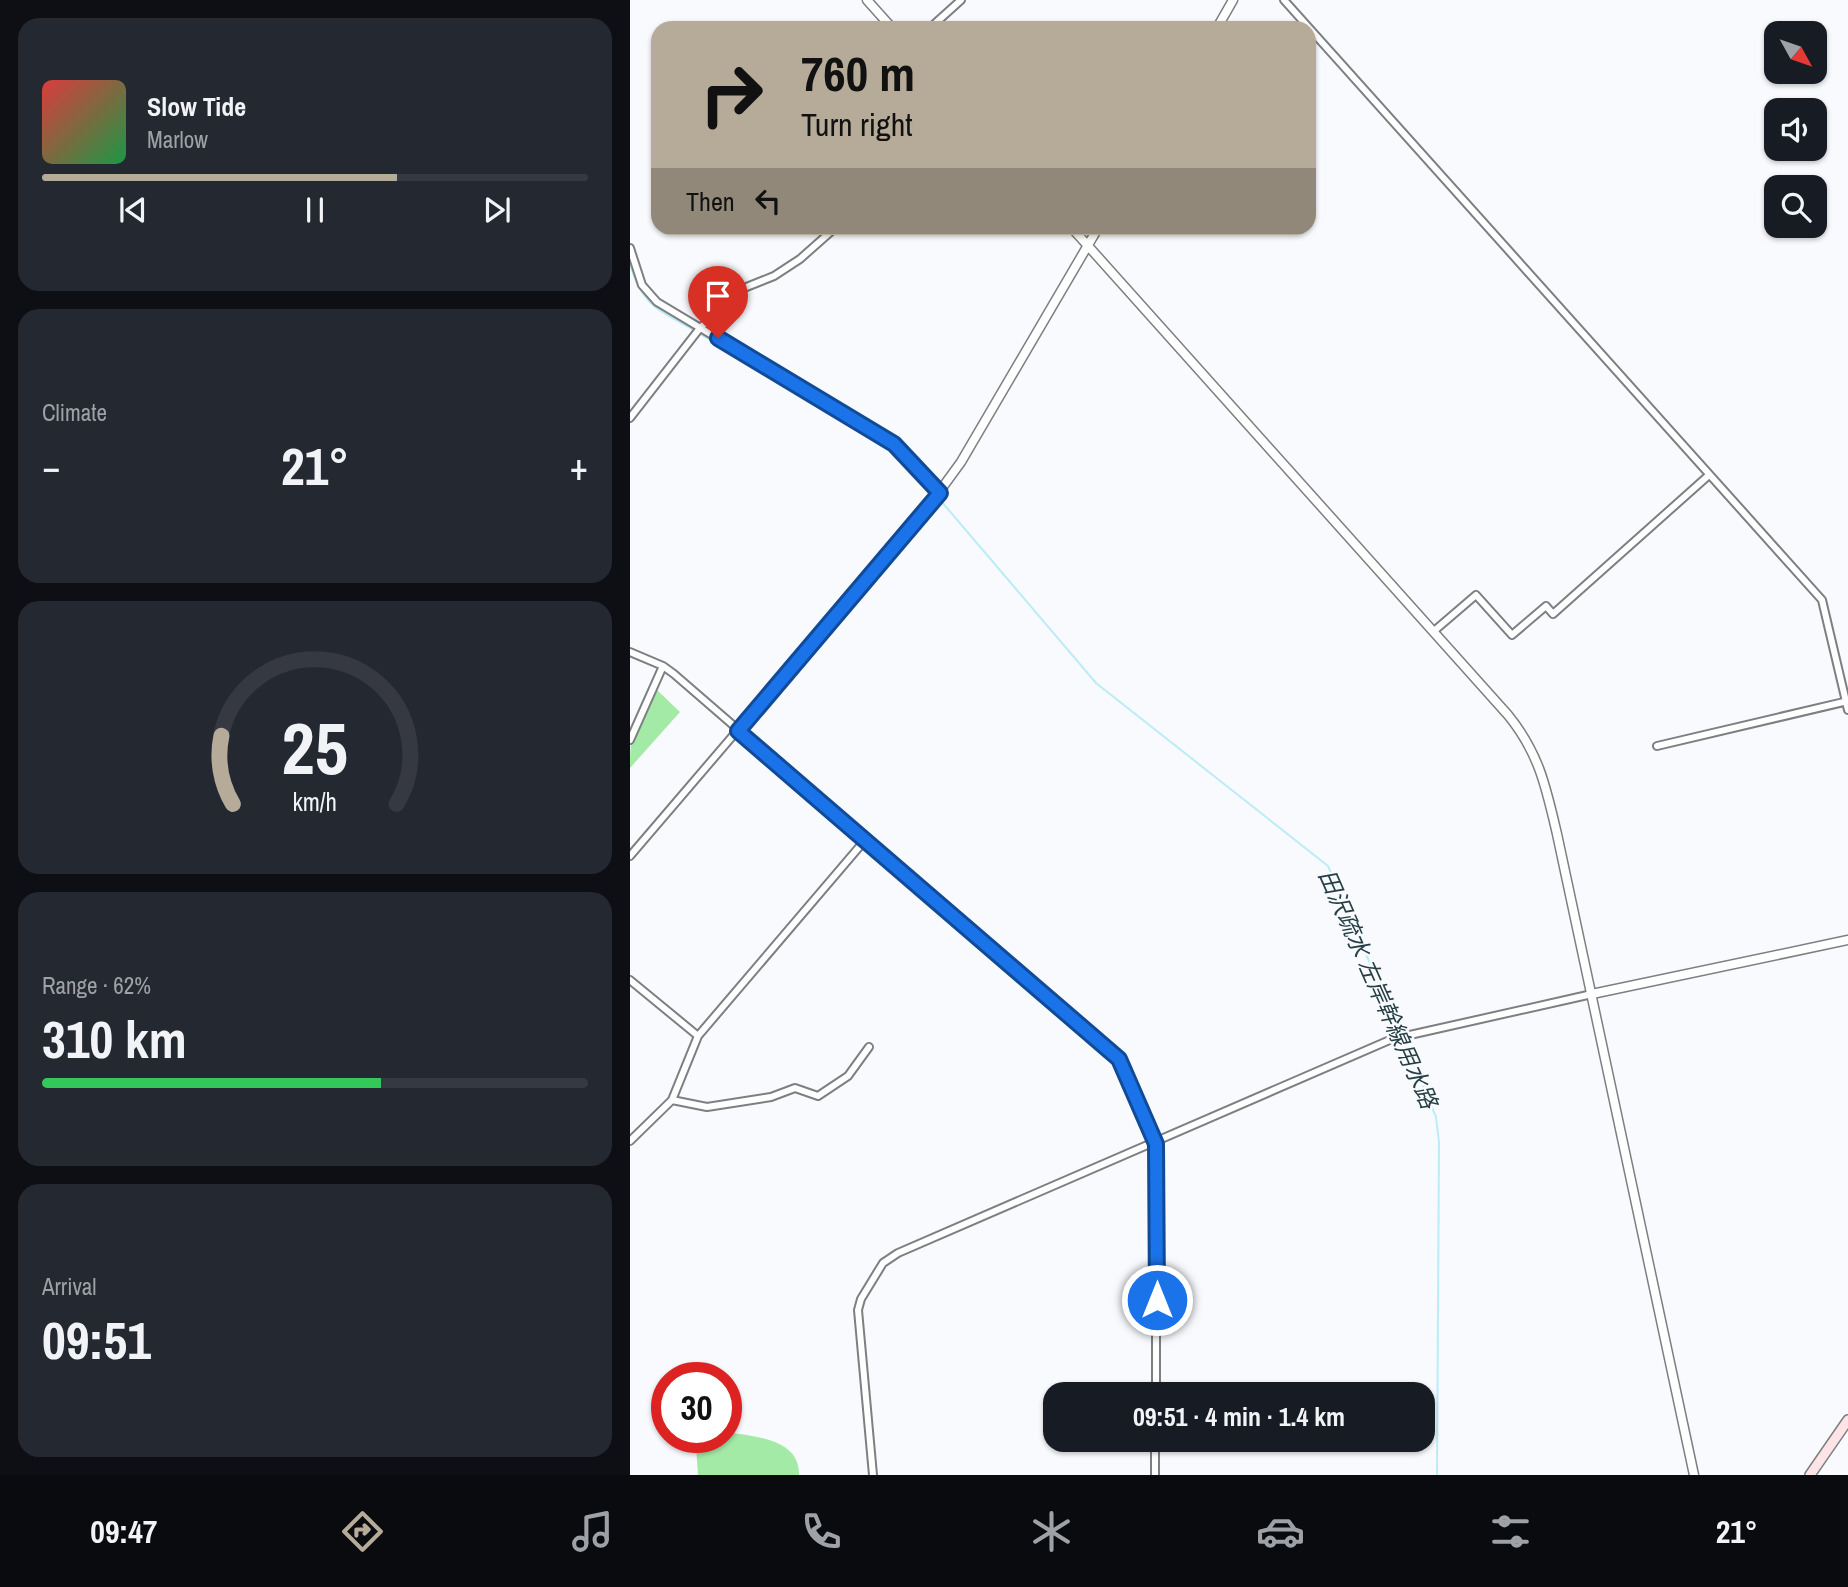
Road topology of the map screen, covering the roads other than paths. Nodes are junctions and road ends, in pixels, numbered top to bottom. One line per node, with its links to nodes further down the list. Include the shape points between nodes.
1 (867, 0): 5 (street)
2 (961, 0): 6 (street)
3 (1233, 0): 7 (street)
4 (1284, 0): 8 (street)
5 (886, 21)
6 (938, 21)
7 (1221, 21)
8 (1303, 21)
9 (1316, 36): 17 (street)
10 (827, 235): 15 (street, via 774,276 744,288)
11 (1079, 235): 13 (street)
12 (1094, 235): 13 (street)
13 (1088, 245): 18 (street); 20 (street)
14 (630, 248): 15 (street, via 650,295)
15 (700, 328): 16 (street); 18 (street, via 894,444)
16 (630, 418)
17 (1709, 475): 20 (street, via 1553,614 1546,606 1512,635 1476,595); 23 (street, via 1822,600)
18 (940, 493): 19 (street)
19 (926, 510): 25 (street)
20 (1434, 631): 32 (street, via 1508,715 1537,758)
21 (630, 652): 22 (street)
22 (663, 666): 25 (street); 26 (street)
23 (1847, 701): 24 (street); 27 (street)
24 (1848, 710)
25 (738, 731): 28 (street); 29 (street)
26 (630, 740)
27 (1657, 746)
28 (866, 839): 33 (street); 37 (street, via 1119,1059)
29 (630, 856)
30 (1848, 940): 32 (street)
31 (630, 980): 33 (street)
32 (1592, 994): 37 (street, via 1395,1038); 43 (street)
33 (698, 1037): 35 (street)
34 (869, 1047): 35 (street, via 848,1076 818,1096 795,1088 771,1097 707,1107)
35 (672, 1100): 36 (street)
36 (630, 1142)
37 (1156, 1144): 38 (street); 41 (street, via 883,1263 858,1310)
38 (1156, 1382)
39 (1848, 1420): 44 (main road)
40 (1155, 1452): 42 (street)
41 (873, 1475)
42 (1155, 1475)
43 (1694, 1475)
44 (1810, 1475)

